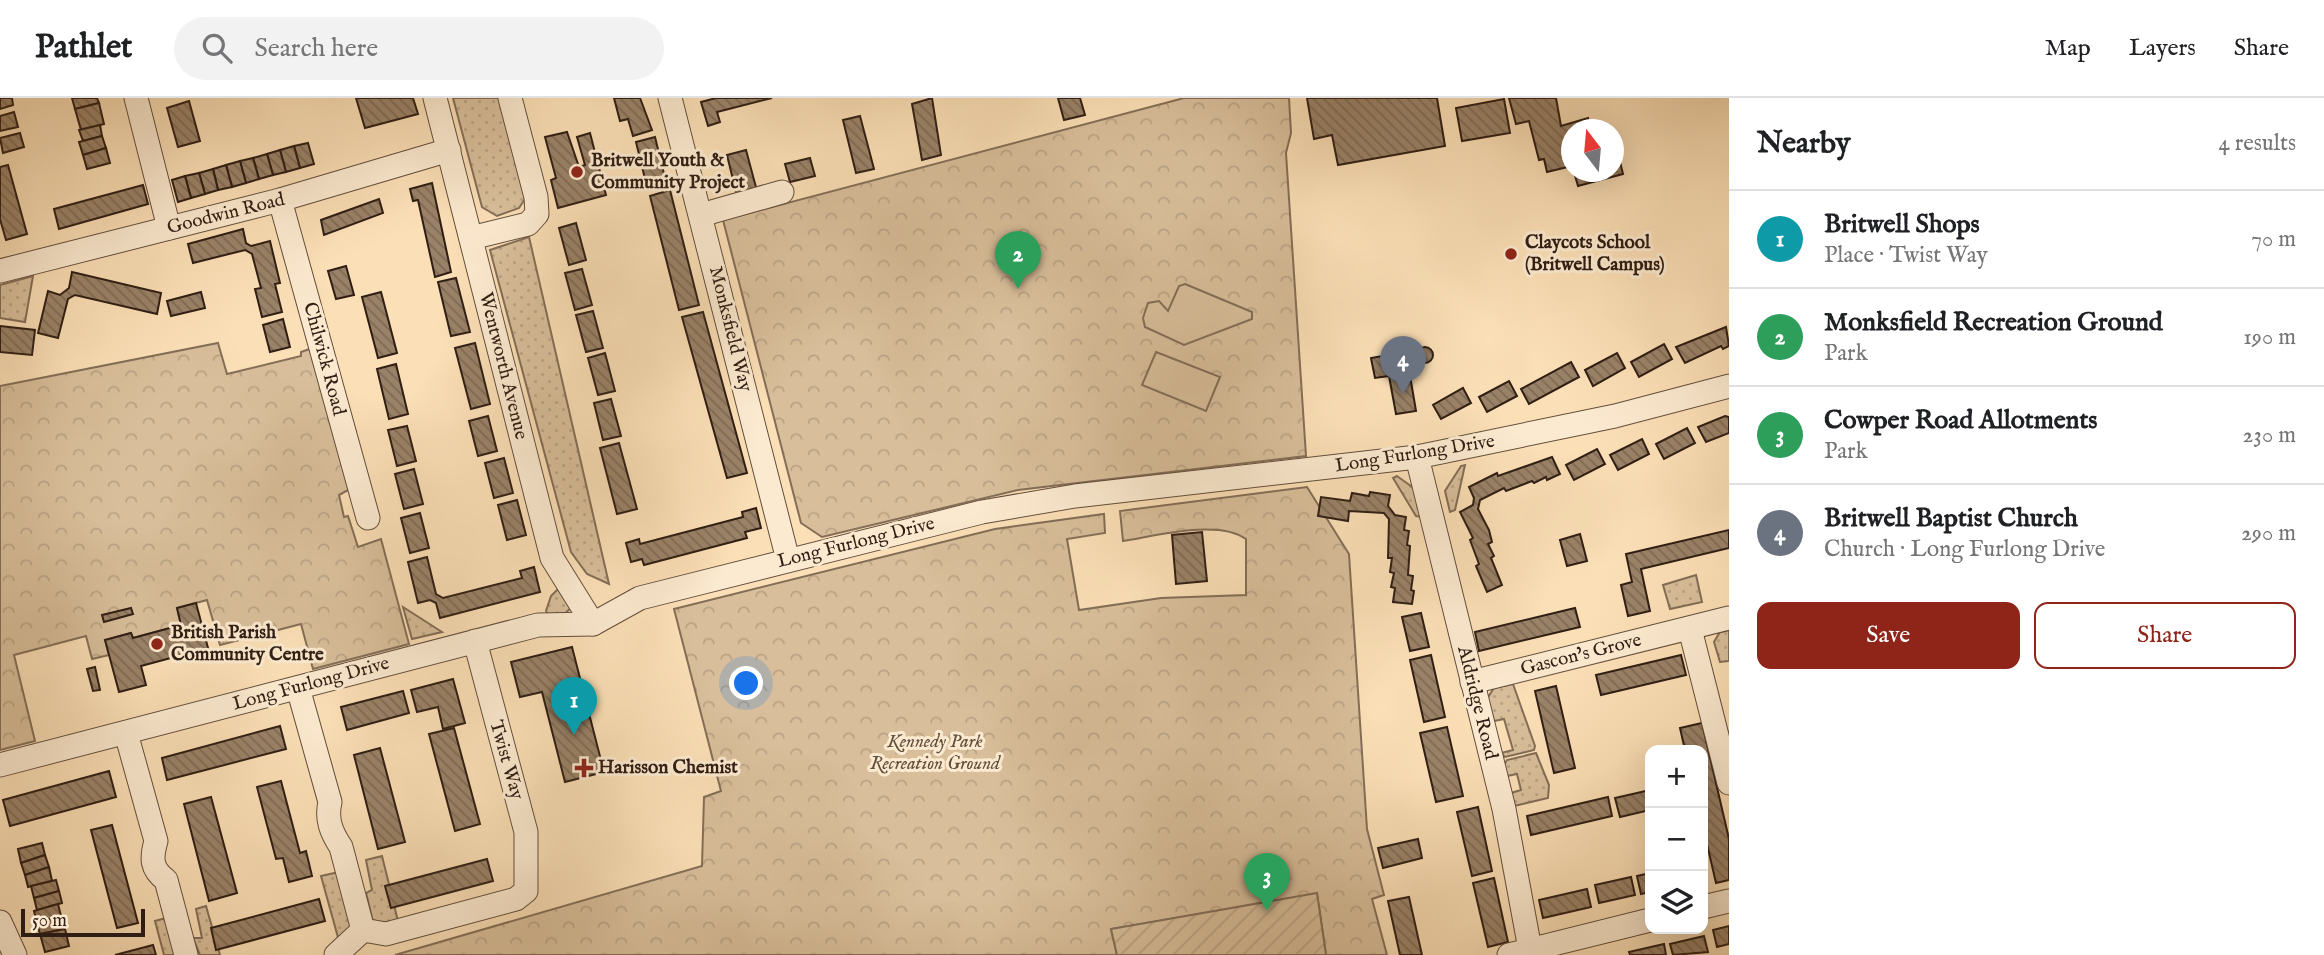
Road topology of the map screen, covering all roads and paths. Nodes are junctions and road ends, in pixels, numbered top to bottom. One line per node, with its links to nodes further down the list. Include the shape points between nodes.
1 (136, 98): 9 (street)
2 (435, 98): 5 (street, Wentworth Avenue)
3 (510, 98): 10 (street, via 537,215 528,224)
4 (670, 98): 8 (street, Monksfield Way)
5 (449, 150): 7 (street, Goodwin Road); 10 (street, Wentworth Avenue)
6 (782, 192): 8 (street)
7 (280, 201): 9 (street, Goodwin Road); 14 (street, Chilwick Road)
8 (701, 215): 15 (street, Monksfield Way)
9 (169, 228): 11 (street, Goodwin Road)
10 (471, 238): 17 (street, Wentworth Avenue, via 552,558)
11 (0, 271)
12 (1729, 386): 13 (street, Long Furlong Drive, via 1615,416)
13 (1417, 457): 15 (street, Long Furlong Drive, via 1075,496 982,512); 20 (street, Aldridge Road)
14 (368, 518)
15 (788, 560): 17 (street, Long Furlong Drive, via 640,598)
16 (1729, 618): 18 (street, Gascon's Grove)
17 (593, 624): 19 (street, Long Furlong Drive, via 538,625)
18 (1690, 629): 20 (street, Gascon's Grove); 24 (street)
19 (475, 641): 21 (street, Long Furlong Drive); 29 (street, Twist Way, via 526,832 526,891 516,899 386,934)
20 (1472, 682): 30 (street, Aldridge Road, via 1504,809)
21 (298, 688): 22 (street, Long Furlong Drive); 29 (street, via 330,802 327,815 341,846)
22 (126, 733): 23 (street, Long Furlong Drive); 32 (street, via 156,841 151,856 156,873 166,880)
23 (0, 765)
24 (1729, 783)
25 (1729, 901): 26 (street)
26 (1708, 906)
27 (1645, 921): 30 (street)
28 (0, 922): 31 (street)
29 (363, 930): 33 (street)
30 (1519, 952)
31 (15, 955)
32 (186, 955)
33 (336, 955)

